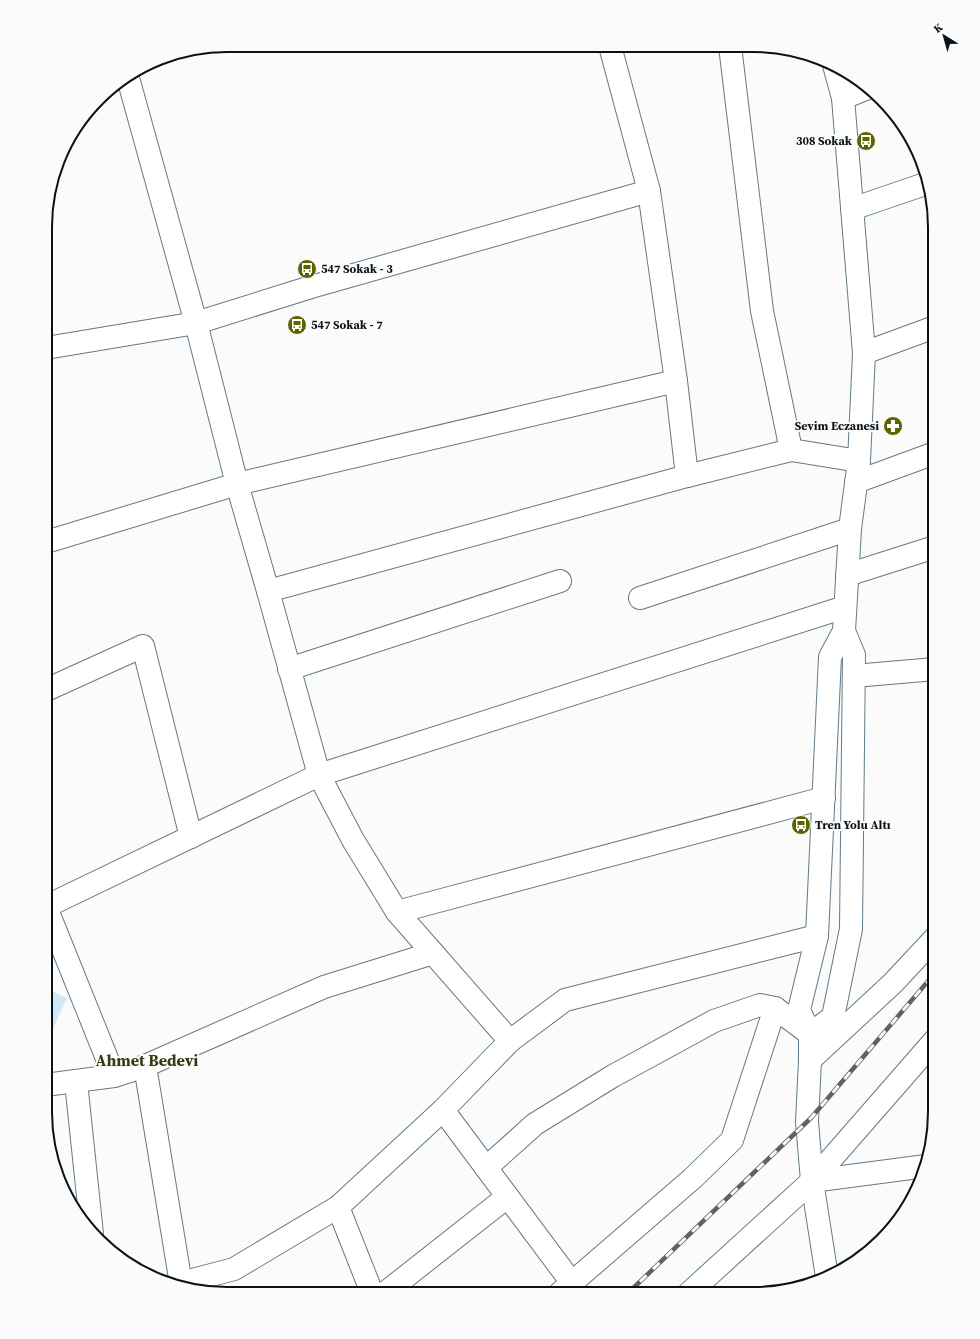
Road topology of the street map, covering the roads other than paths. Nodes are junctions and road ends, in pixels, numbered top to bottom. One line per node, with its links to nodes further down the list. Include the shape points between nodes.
1 (612, 52): 8 (street)
2 (731, 52): 15 (street, via 762,311)
3 (836, 73): 6 (street)
4 (129, 82): 10 (street)
5 (862, 90): 6 (street)
6 (843, 98): 9 (street)
7 (923, 185): 9 (street)
8 (650, 191): 10 (street); 14 (street)
9 (852, 209): 13 (street)
10 (196, 322): 12 (street); 19 (street)
11 (928, 330): 13 (street)
12 (52, 347)
13 (864, 353): 17 (street)
14 (676, 381): 18 (street); 19 (street)
15 (791, 450): 17 (street); 18 (street)
16 (928, 455): 17 (street)
17 (857, 471): 20 (street)
18 (687, 476): 25 (street)
19 (237, 484): 21 (street); 25 (street)
20 (850, 529): 23 (street); 26 (street)
21 (52, 540)
22 (928, 549): 23 (street)
23 (847, 575): 27 (street)
24 (560, 581): 29 (street)
25 (268, 591): 29 (street)
26 (640, 598)
27 (845, 607): 28 (street); 33 (street)
28 (844, 631): 31 (street, via 854,655); 34 (street, via 830,657)
29 (289, 669): 33 (street)
30 (928, 670): 31 (street)
31 (854, 676): 43 (street, via 851,929 833,1017)
32 (52, 687): 35 (street, via 143,646)
33 (319, 775): 35 (street); 37 (street, via 353,840)
34 (824, 798): 37 (street); 39 (street)
35 (191, 837): 36 (street)
36 (52, 904)
37 (397, 912): 41 (street)
38 (52, 922): 48 (street)
39 (817, 936): 43 (street, via 799,1010); 44 (street, via 565,1000)
40 (928, 946): 46 (street, via 893,983)
41 (433, 953): 44 (street); 47 (street, via 324,987)
42 (775, 1008): 43 (street); 53 (street, via 760,1005 714,1021 634,1065 535,1124); 64 (street, via 732,1140 693,1178)
43 (810, 1034): 46 (street)
44 (510, 1041): 51 (street)
45 (928, 1048): 54 (street)
46 (810, 1060): 54 (street, via 806,1122)
47 (146, 1066): 48 (street); 59 (street)
48 (114, 1076): 49 (street)
49 (76, 1082): 50 (street); 57 (street)
50 (52, 1084)
51 (443, 1110): 53 (street); 56 (street)
52 (919, 1167): 54 (street)
53 (486, 1168): 55 (street)
54 (812, 1181): 58 (street); 65 (street)
55 (508, 1196): 62 (street); 63 (street)
56 (338, 1207): 60 (street, via 234,1269); 61 (street)
57 (91, 1221)
58 (826, 1271)
59 (181, 1281)
60 (185, 1282)
61 (370, 1287)
62 (393, 1287)
63 (565, 1287)
64 (567, 1287)
65 (696, 1287)

